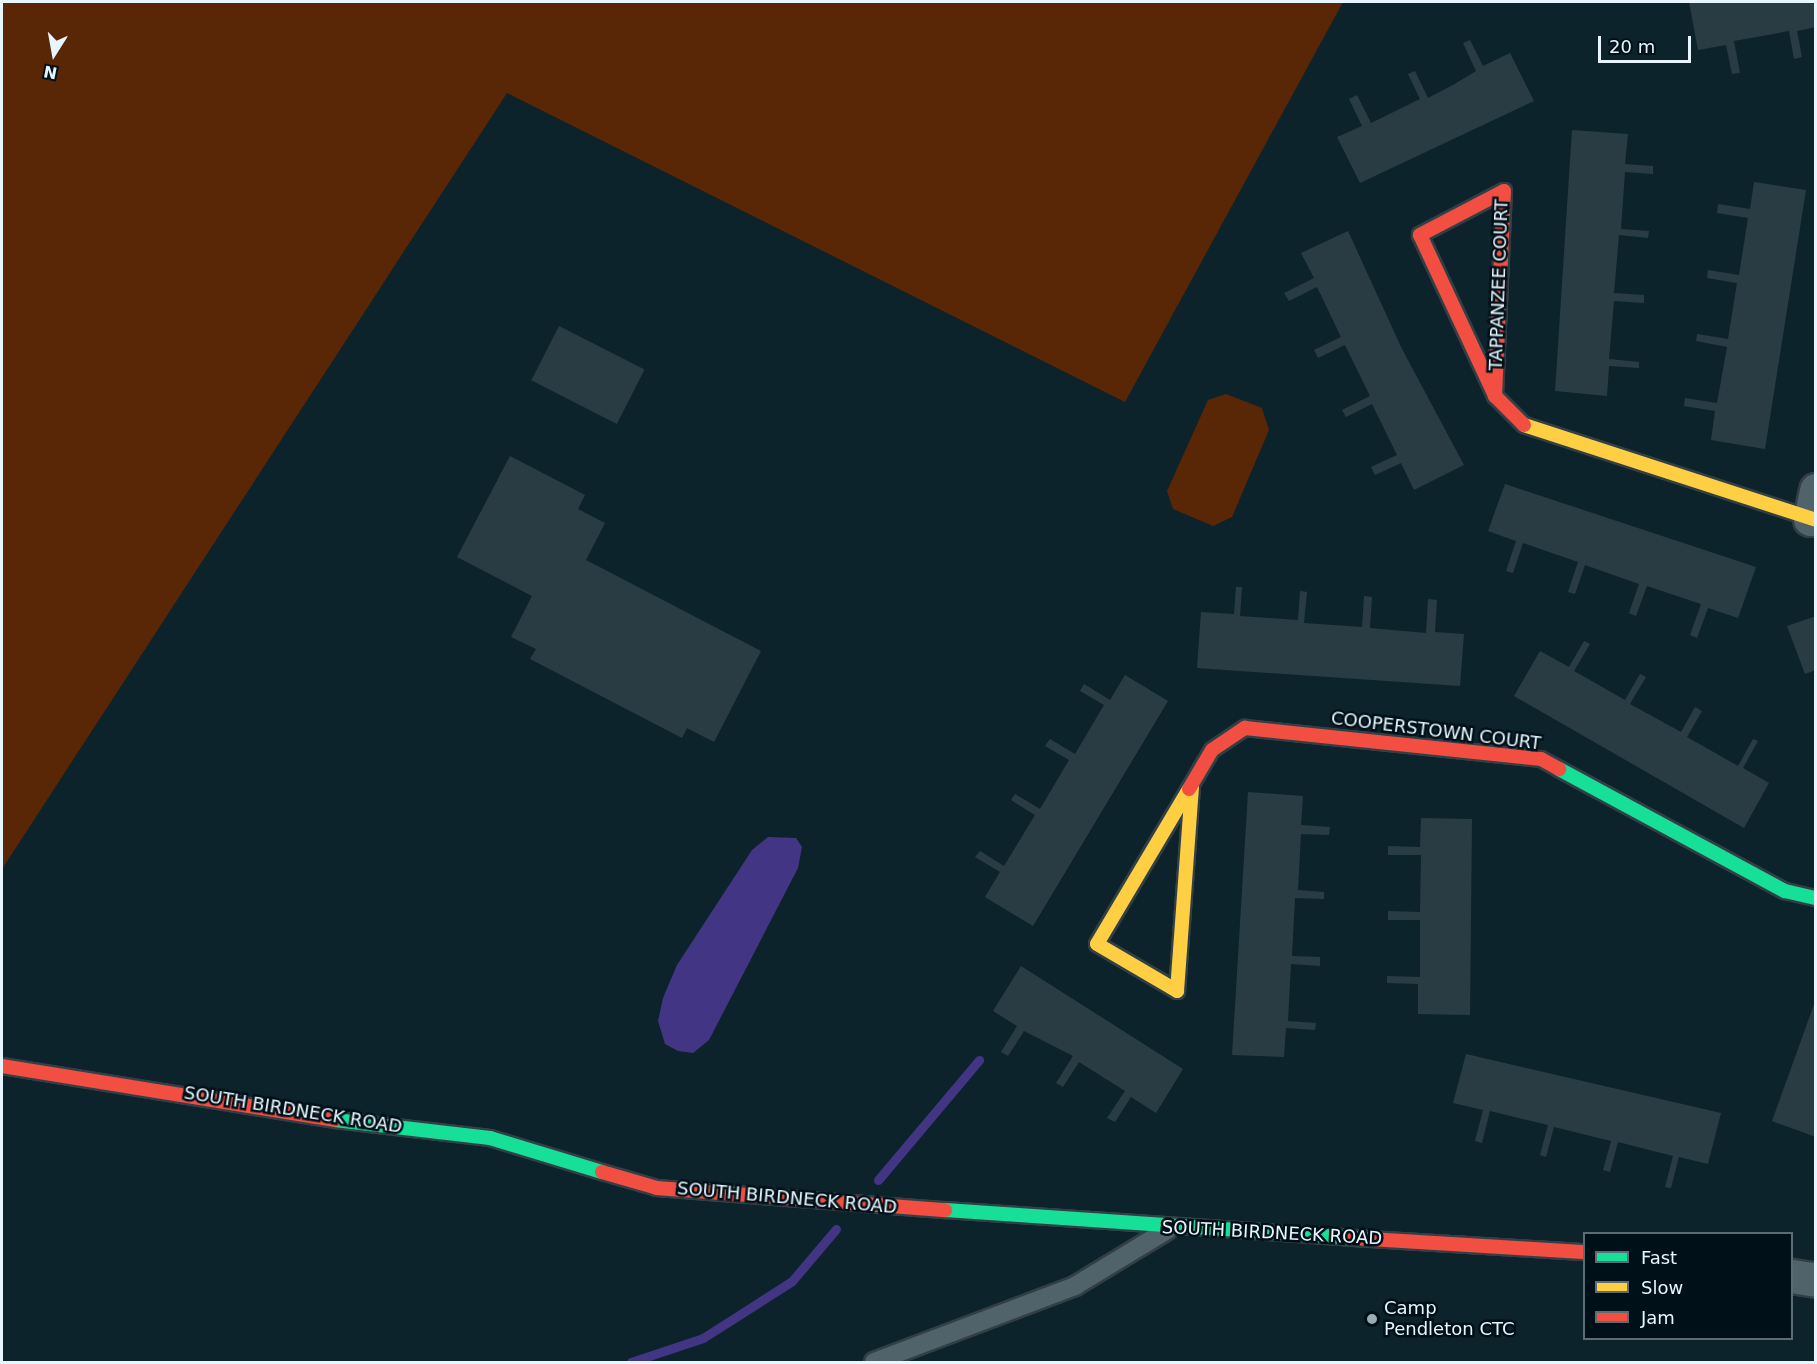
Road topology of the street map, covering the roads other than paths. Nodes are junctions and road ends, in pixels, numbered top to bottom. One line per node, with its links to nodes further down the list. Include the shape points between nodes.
1 (1495, 396): 1 (street, TAPPANZEE COURT, via 1497,355 1504,191 1420,235); 2 (street, TAPPANZEE COURT, via 1526,427 1570,444)
2 (1814, 510)
3 (1192, 787): 3 (street, COOPERSTOWN COURT, via 1097,945 1178,990 1190,812); 4 (street, COOPERSTOWN COURT, via 1212,750 1245,728 1541,759 1785,891)
4 (1815, 898)
5 (2, 1066): 6 (street, SOUTH BIRDNECK ROAD, via 328,1119 490,1138 657,1188)
6 (1171, 1228): 7 (street, SOUTH BIRDNECK ROAD); 10 (lane, via 1075,1286)
7 (1583, 1252)
8 (1793, 1276): 9 (street)
9 (1815, 1280)
10 (874, 1362)

